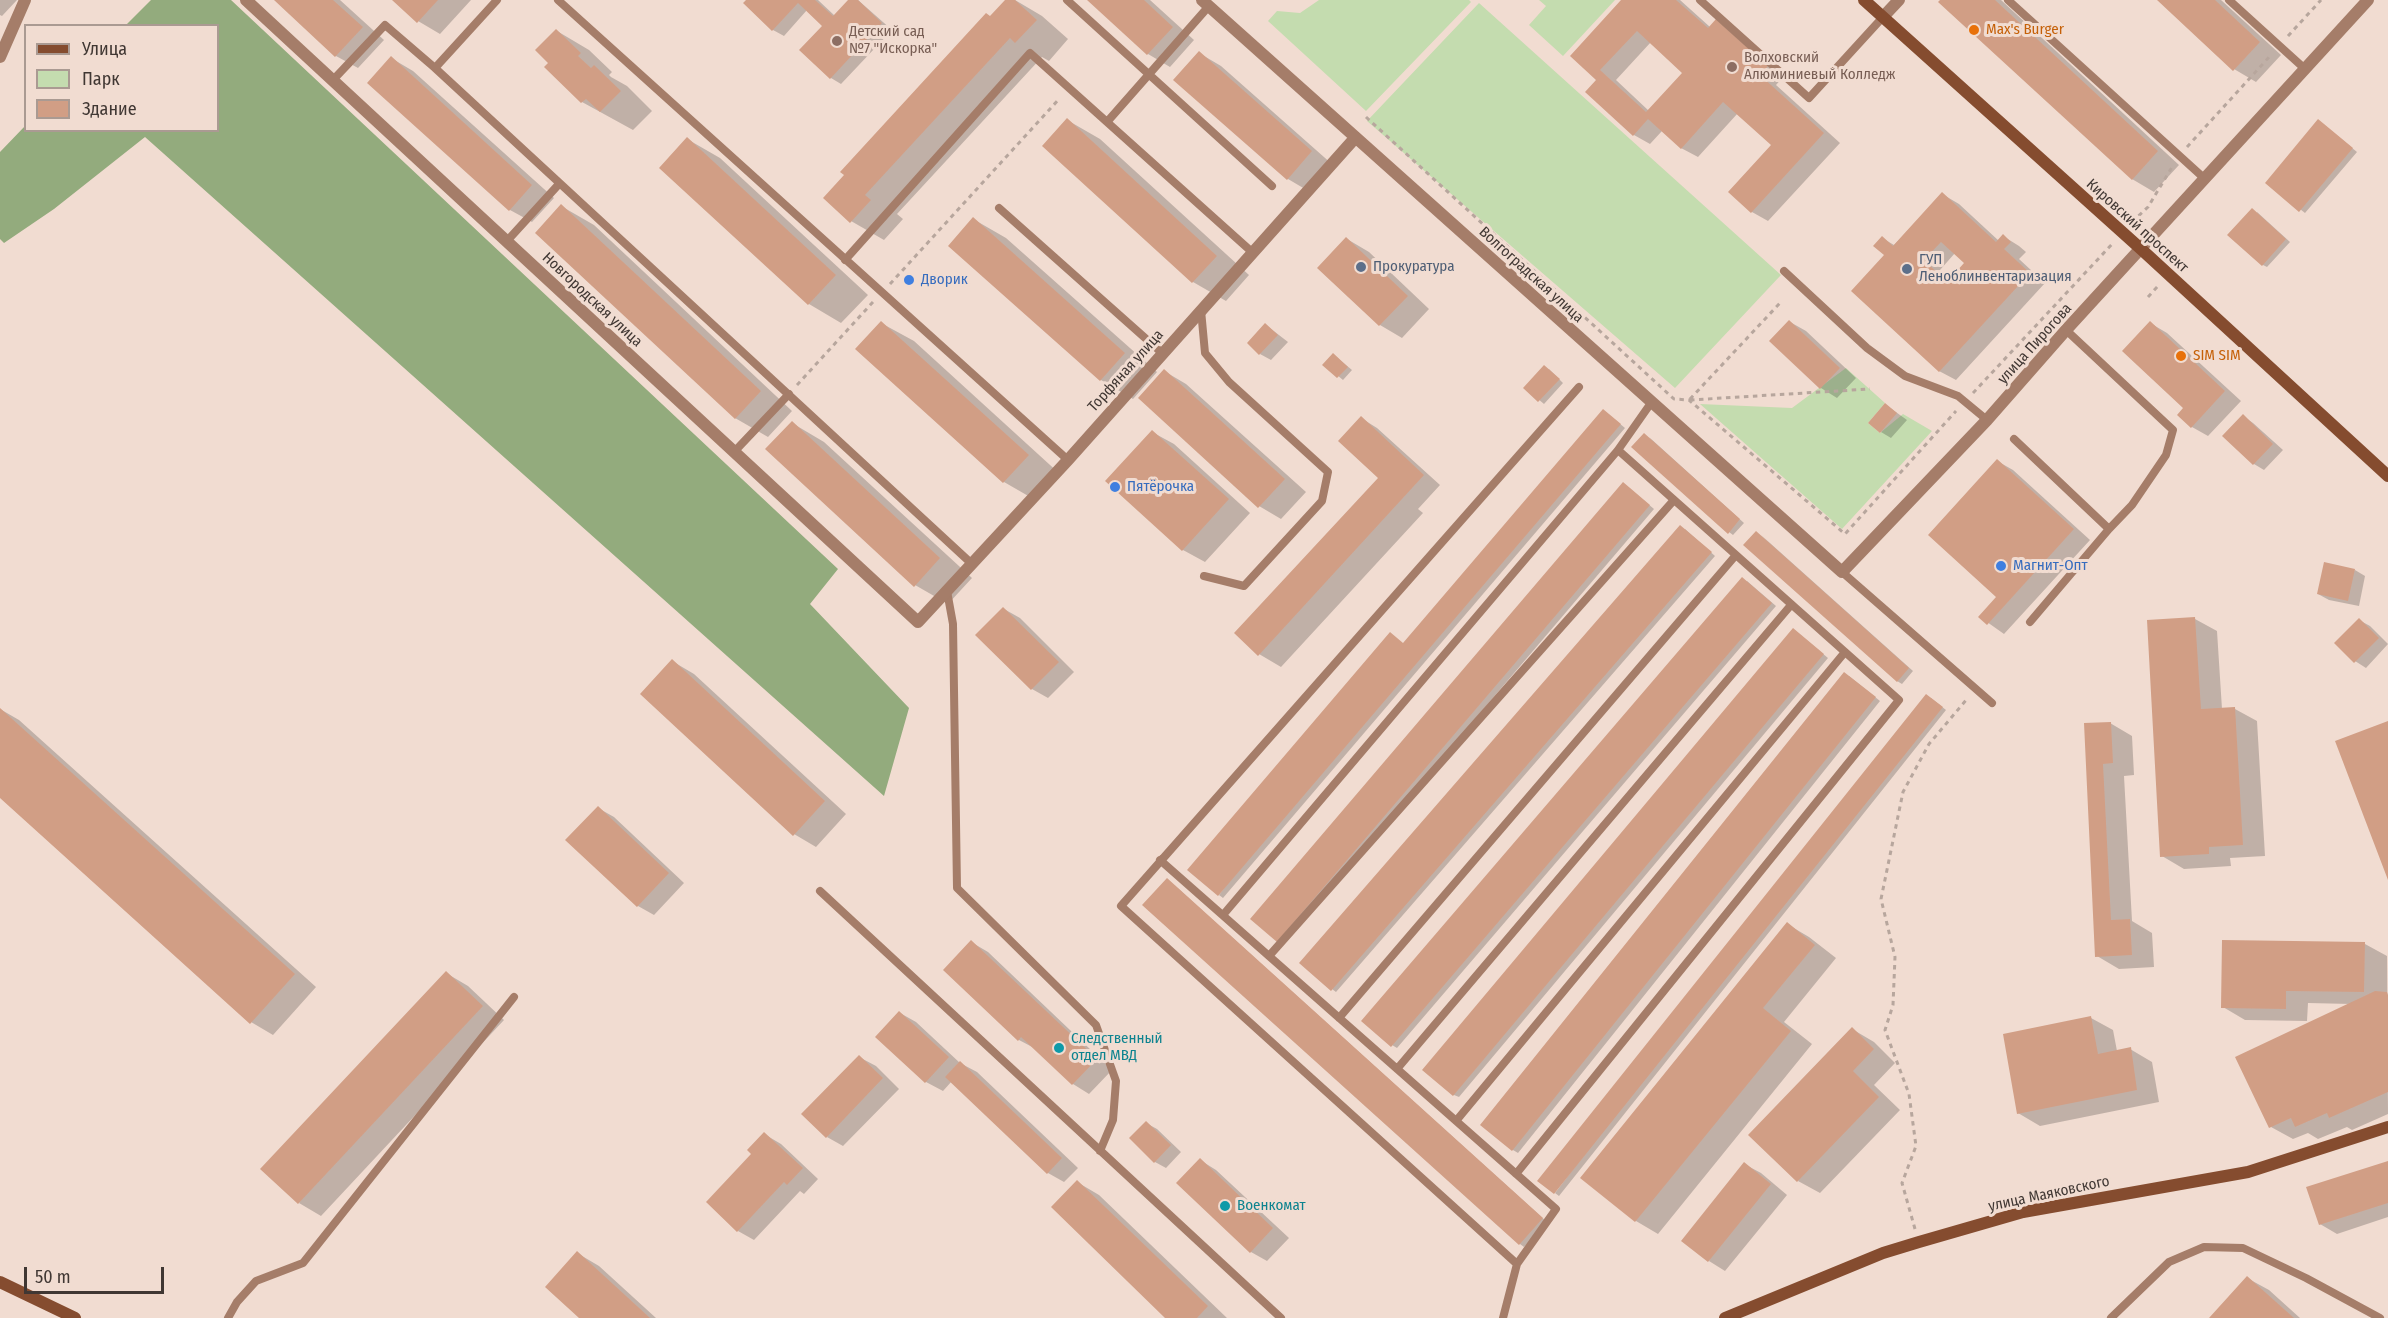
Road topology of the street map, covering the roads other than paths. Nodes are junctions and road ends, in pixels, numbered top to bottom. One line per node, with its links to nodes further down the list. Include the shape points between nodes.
1 (25, 0): 14 (street)
2 (246, 0): 19 (street, Новгородская улица)
3 (497, 0): 16 (lane)
4 (558, 0): 29 (lane)
5 (1067, 0): 18 (lane)
6 (1700, 0): 13 (lane, via 1809,98)
7 (1864, 0): 13 (street, Кировский проспект)
8 (1899, 0): 13 (street)
9 (2008, 0): 22 (lane)
10 (2229, 0): 17 (lane)
11 (2368, 0): 17 (street, улица Пирогова)
12 (1205, 3): 18 (lane); 21 (street, Волгоградская улица)
13 (1883, 17): 27 (street, Кировский проспект)
14 (4, 36): 15 (street)
15 (0, 57)
16 (435, 68): 19 (lane, via 385,25); 23 (lane)
17 (2305, 69): 22 (street, улица Пирогова)
18 (1149, 74): 20 (lane); 24 (lane)
19 (333, 80): 26 (street, Новгородская улица)
20 (1107, 122): 28 (lane); 29 (lane, via 1030,53)
21 (1355, 138): 28 (street, Торфяная улица); 36 (street, Волгоградская улица)
22 (2205, 178): 27 (street, улица Пирогова)
23 (559, 184): 26 (lane); 35 (lane)
24 (1272, 186)
25 (999, 208): 33 (lane)
26 (507, 241): 40 (street, Новгородская улица)
27 (2141, 249): 32 (street, улица Пирогова); 42 (street, Кировский проспект)
28 (1252, 252): 31 (street, Торфяная улица)
29 (845, 260): 41 (lane)
30 (1784, 272): 37 (lane, via 1905,376 1958,396)
31 (1201, 309): 33 (street, Торфяная улица); 48 (lane, via 1205,353 1229,382 1328,472 1322,501 1244,586)
32 (2066, 330): 37 (street, улица Пирогова); 44 (lane, via 2173,430 2166,455 2132,505)
33 (1162, 353): 41 (street, Торфяная улица)
34 (1579, 387): 55 (lane)
35 (789, 394): 40 (lane); 46 (lane)
36 (1651, 403): 39 (lane); 47 (street, Волгоградская улица)
37 (1987, 420): 47 (street, улица Пирогова)
38 (2014, 439): 44 (lane)
39 (1618, 450): 43 (lane); 57 (lane)
40 (734, 452): 51 (street, Новгородская улица)
41 (1068, 460): 46 (street, Торфяная улица)
42 (2388, 476)
43 (1674, 500): 45 (lane); 58 (lane)
44 (2109, 529): 52 (lane)
45 (1736, 555): 50 (lane); 60 (lane)
46 (972, 564): 49 (street, Торфяная улица)
47 (1842, 572): 54 (lane)
48 (1204, 576)
49 (947, 591): 51 (street, Торфяная улица); 64 (lane, via 952,624 957,888 1096,1025 1116,1081 1113,1120)
50 (1791, 605): 53 (lane); 61 (lane)
51 (918, 622)
52 (2030, 622)
53 (1845, 652): 62 (lane); 65 (lane, via 1899,700)
54 (1992, 703)
55 (1160, 860): 57 (lane); 66 (lane, via 1121,906)
56 (820, 891): 64 (lane)
57 (1223, 915): 58 (lane)
58 (1269, 956): 60 (lane)
59 (514, 997): 69 (lane, via 303,1263 256,1281)
60 (1339, 1018): 61 (lane)
61 (1397, 1069): 62 (lane)
62 (1456, 1121): 65 (lane)
63 (2388, 1127): 72 (street, улица Маяковского, via 2248,1172 2023,1212 1882,1253)
64 (1100, 1151): 70 (lane)
65 (1516, 1174): 66 (lane, via 1556,1209)
66 (1517, 1264): 71 (lane)
67 (0, 1282): 68 (street)
68 (75, 1318)
69 (228, 1318)
70 (1281, 1318)
71 (1503, 1318)
72 (1725, 1318)
73 (2111, 1318): 74 (lane, via 2169,1262 2204,1247 2243,1248)
74 (2380, 1318)

